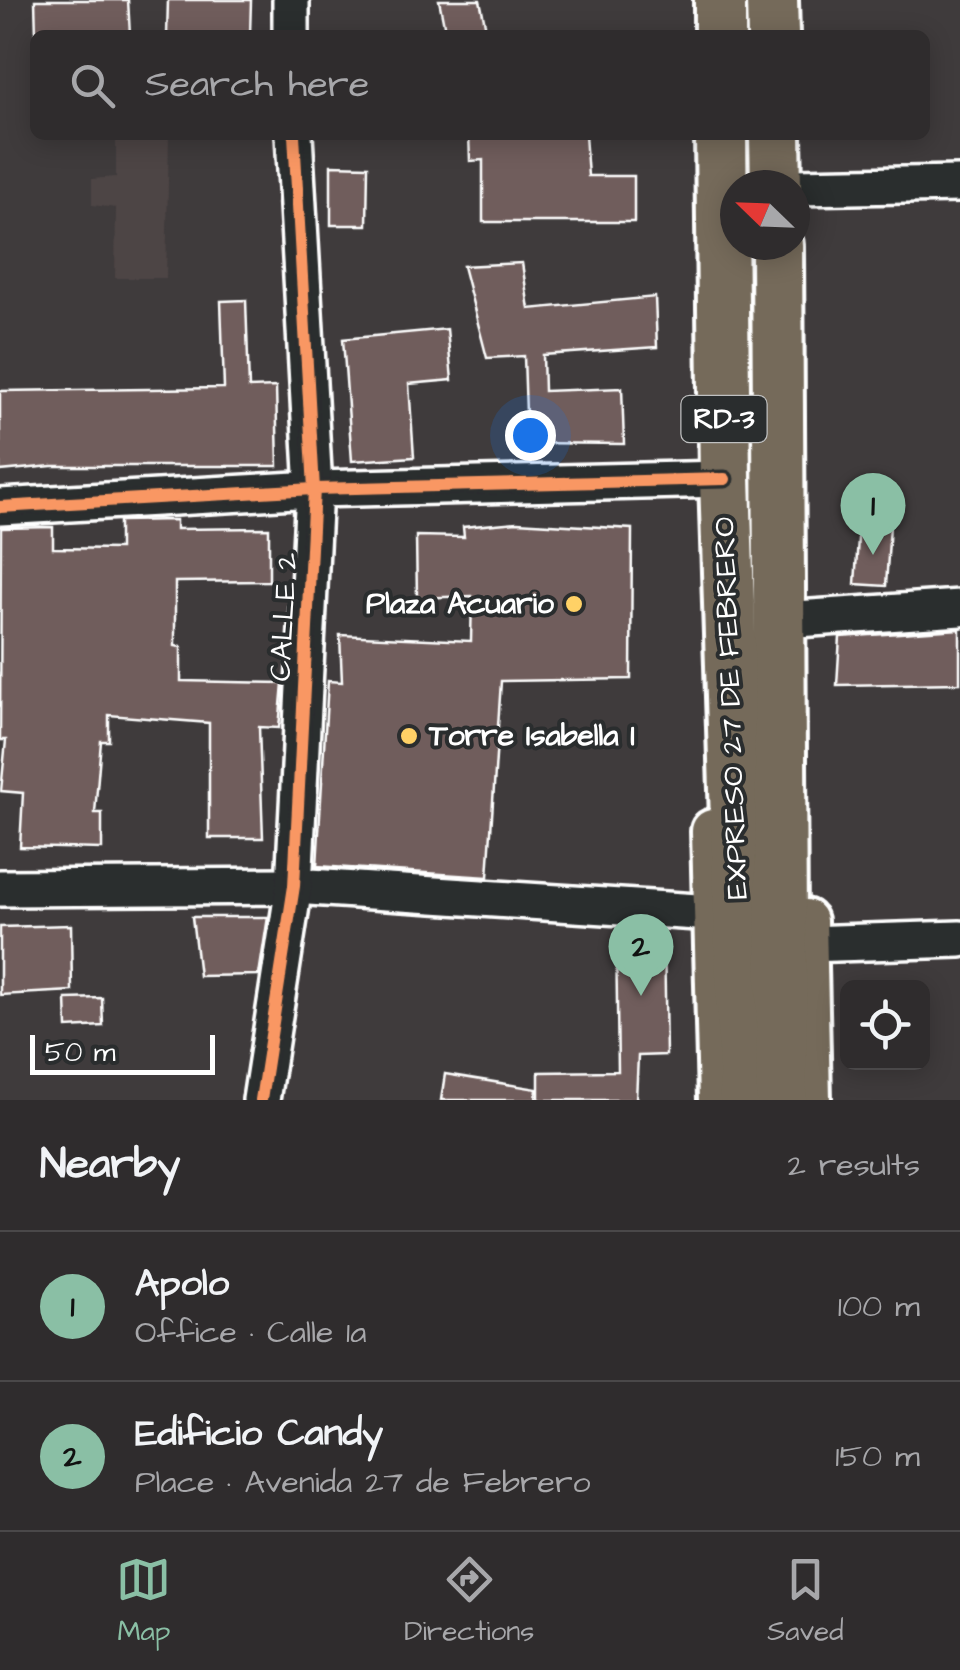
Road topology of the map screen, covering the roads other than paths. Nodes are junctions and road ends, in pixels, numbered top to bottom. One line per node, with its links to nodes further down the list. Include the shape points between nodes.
1 (292, 0): 4 (street)
2 (720, 0): 5 (highway)
3 (772, 0): 6 (highway)
4 (291, 30)
5 (720, 30)
6 (773, 30)
7 (294, 140): 15 (street, CALLE 2)
8 (721, 140): 14 (highway, EXPRESO 27 DE FEBRERO / RD-3)
9 (775, 140): 10 (highway)
10 (776, 170)
11 (960, 184): 12 (street)
12 (810, 187)
13 (777, 260): 18 (highway, EXPRESO 27 DE FEBRERO / RD-3)
14 (724, 480): 15 (street); 20 (highway, EXPRESO 27 DE FEBRERO / RD-3)
15 (314, 489): 16 (street); 21 (street, CALLE 2)
16 (0, 508)
17 (960, 608): 18 (street)
18 (782, 620): 19 (highway, EXPRESO 27 DE FEBRERO / RD-3)
19 (782, 681): 25 (main road, RD-3, via 799,751); 29 (highway, EXPRESO 27 DE FEBRERO / RD-3)
20 (733, 704): 23 (main road, RD-3, via 712,778); 28 (highway, EXPRESO 27 DE FEBRERO / RD-3)
21 (294, 886): 22 (street); 23 (street); 26 (street, CALLE 2)
22 (0, 888)
23 (714, 913): 27 (main road, RD-3)
24 (960, 939): 25 (street)
25 (805, 944): 30 (main road, RD-3)
26 (261, 1100)
27 (720, 1100)
28 (746, 1100)
29 (782, 1100)
30 (810, 1100)

